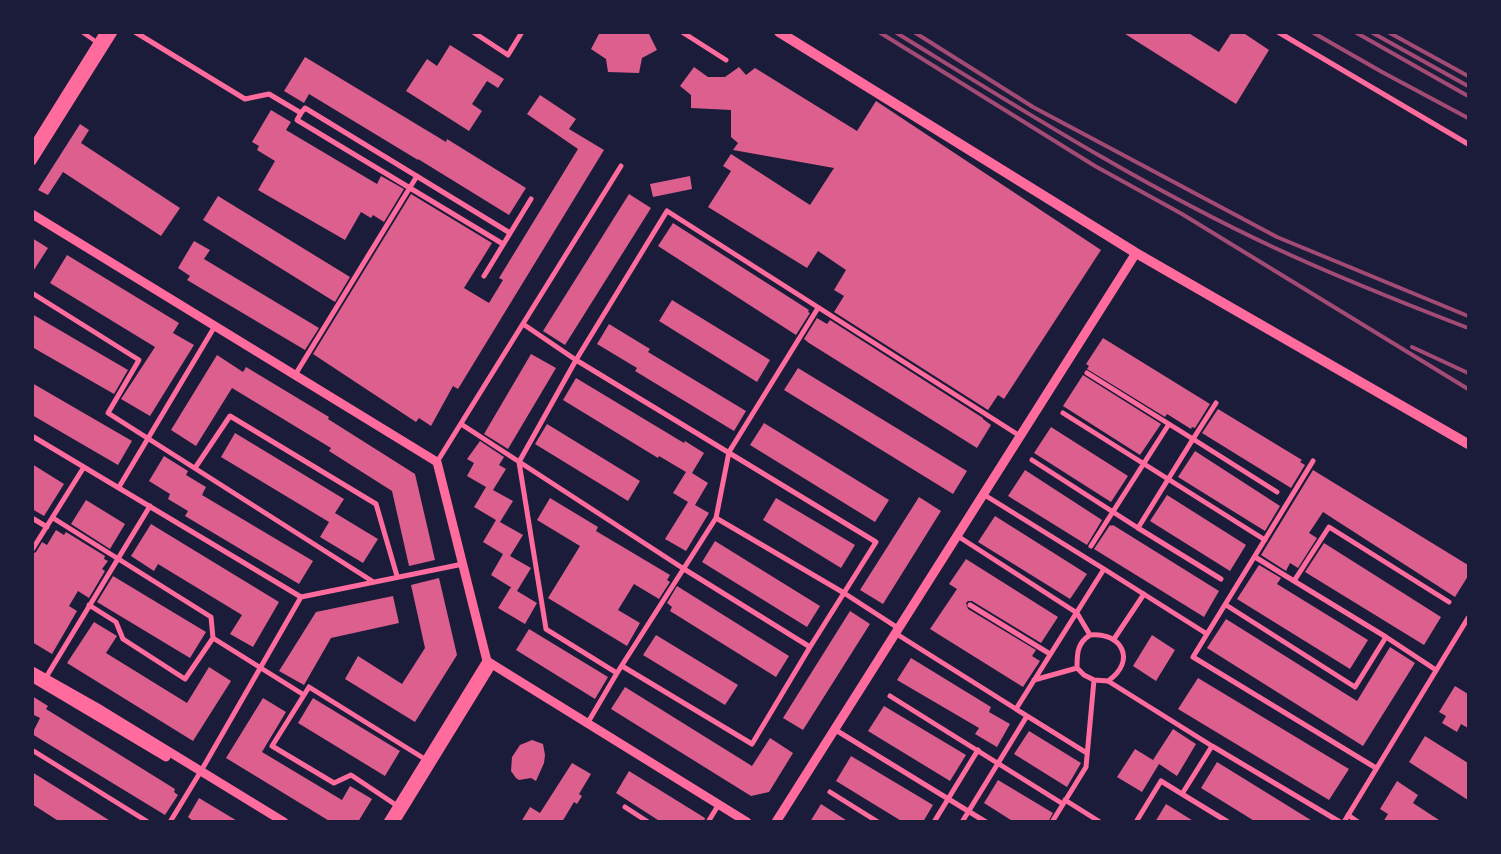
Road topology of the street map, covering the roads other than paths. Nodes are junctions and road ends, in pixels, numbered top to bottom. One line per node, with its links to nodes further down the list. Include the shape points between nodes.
1 (82, 32): 10 (lane)
2 (106, 32): 10 (street)
3 (114, 32): 10 (street)
4 (135, 32): 12 (street, via 245,99 269,94)
5 (473, 32): 9 (street, via 508,55)
6 (682, 32): 11 (street)
7 (779, 32): 23 (main road)
8 (1278, 32): 13 (street)
9 (520, 33)
10 (101, 45): 14 (street); 15 (street)
11 (726, 60)
12 (301, 113): 17 (street, via 305,108); 18 (street, via 297,120)
13 (1468, 144)
14 (32, 149)
15 (32, 161)
16 (621, 166): 27 (street)
17 (417, 176): 18 (street); 21 (street)
18 (410, 187): 22 (street); 31 (street)
19 (532, 199): 21 (street)
20 (32, 214): 28 (street)
21 (510, 233): 22 (street)
22 (503, 244): 24 (street)
23 (1136, 252): 37 (street); 40 (main road)
24 (484, 276)
25 (32, 293): 38 (street, via 139,360 108,413)
26 (818, 308): 29 (street, via 667,211); 37 (street); 41 (street)
27 (523, 324): 29 (street); 34 (street)
28 (215, 326): 31 (street); 38 (street)
29 (576, 360): 41 (street); 45 (street)
30 (1087, 373): 35 (street)
31 (295, 375): 44 (street)
32 (1216, 402): 39 (street)
33 (1063, 413): 46 (street)
34 (461, 424): 44 (street); 45 (street)
35 (1169, 424): 39 (street); 46 (street)
36 (32, 436): 47 (street)
37 (1020, 436): 52 (street)
38 (147, 439): 48 (street); 50 (street)
39 (1193, 439): 49 (street); 51 (street)
40 (1468, 444)
41 (729, 452): 57 (street); 73 (street, via 876,542)
42 (1032, 460): 54 (street)
43 (1313, 461): 61 (street)
44 (437, 462): 66 (street)
45 (519, 462): 68 (street); 96 (street, via 546,629)
46 (1143, 464): 49 (street); 54 (street)
47 (84, 467): 50 (street); 56 (street)
48 (195, 468): 69 (street, via 230,416 376,504); 71 (street)
49 (1169, 480): 59 (street); 61 (street)
50 (119, 487): 53 (street)
51 (1277, 492)
52 (983, 494): 60 (street); 67 (street)
53 (150, 506): 65 (street); 75 (street)
54 (1112, 513): 59 (street); 62 (street)
55 (32, 518): 58 (street)
56 (53, 518): 58 (street); 65 (street)
57 (716, 518): 68 (street); 73 (street)
58 (47, 527): 63 (street)
59 (1138, 528): 70 (street)
60 (956, 535): 80 (street); 82 (street)
61 (1265, 540): 64 (street)
62 (1091, 546)
63 (32, 550)
64 (1255, 557): 72 (street); 79 (street)
65 (117, 558): 77 (street); 85 (street, via 211,617)
66 (463, 564): 69 (street); 90 (street)
67 (1104, 569): 74 (street); 80 (street)
68 (684, 570): 88 (street); 91 (street)
69 (397, 576): 71 (street)
70 (1221, 579)
71 (372, 581): 75 (street)
72 (1294, 581): 76 (street, via 1329,527); 86 (street)
73 (844, 593): 82 (street); 88 (street)
74 (1144, 594): 83 (street); 87 (street)
75 (301, 597): 92 (street)
76 (1449, 602)
77 (89, 605): 85 (street, via 116,622 123,639 185,679); 100 (street)
78 (970, 605): 89 (street)
79 (1226, 605): 83 (street); 86 (street, via 1355,687)
80 (1077, 613): 84 (street); 89 (street)
81 (1468, 618): 94 (street)
82 (897, 630): 104 (street); 107 (street)
83 (1207, 634): 114 (street, via 1193,657)
84 (1090, 635): 87 (street); 93 (street, via 1083,639 1078,649)
85 (213, 638): 92 (street)
86 (1386, 638): 94 (street)
87 (1114, 639): 101 (street, via 1124,654 1123,665)
88 (810, 647): 91 (street, via 752,744)
89 (1050, 654): 98 (street)
90 (488, 665): 106 (street); 112 (street)
91 (622, 666): 96 (street)
92 (260, 667): 102 (street); 115 (street)
93 (1077, 668): 98 (street); 99 (street)
94 (1436, 670): 114 (street)
95 (32, 671): 100 (street)
96 (617, 673): 106 (street)
97 (32, 678): 100 (street)
98 (1034, 680): 104 (street)
99 (1094, 680): 101 (street); 111 (street)
100 (44, 681): 115 (street)
101 (1108, 681): 108 (street)
102 (304, 695): 112 (street, via 308,687); 120 (street, via 272,746 334,783 351,775)
103 (890, 696): 110 (street)
104 (1016, 709): 105 (street)
105 (1027, 716): 111 (street); 113 (street)
106 (587, 725): 122 (street)
107 (834, 729): 118 (street); 135 (street)
108 (1212, 746): 117 (street); 144 (street)
109 (32, 750): 125 (street)
110 (978, 750): 113 (street); 118 (street)
111 (1087, 752): 119 (street, via 1086,767)
112 (428, 761): 120 (street)
113 (998, 763): 119 (street); 123 (street)
114 (1376, 768): 124 (street)
115 (200, 773): 126 (street); 127 (street); 128 (street)
116 (830, 792): 136 (street)
117 (1182, 794): 142 (street, via 1162,781); 143 (street)
118 (948, 798): 123 (street); 137 (street)
119 (1064, 802): 140 (street); 141 (street)
120 (400, 807): 129 (street); 130 (street)
121 (625, 807): 131 (street)
122 (718, 807): 132 (street); 133 (street); 134 (street)
123 (968, 811): 138 (street); 139 (street)
124 (1348, 815): 145 (street); 146 (street)
125 (148, 822)
126 (170, 822)
127 (273, 822)
128 (284, 822)
129 (388, 822)
130 (395, 822)
131 (648, 822)
132 (708, 822)
133 (737, 822)
134 (747, 822)
135 (776, 822)
136 (878, 822)
137 (934, 822)
138 (962, 822)
139 (986, 822)
140 (1052, 822)
141 (1100, 822)
142 (1136, 822)
143 (1228, 822)
144 (1340, 822)
145 (1344, 822)
146 (1358, 822)

